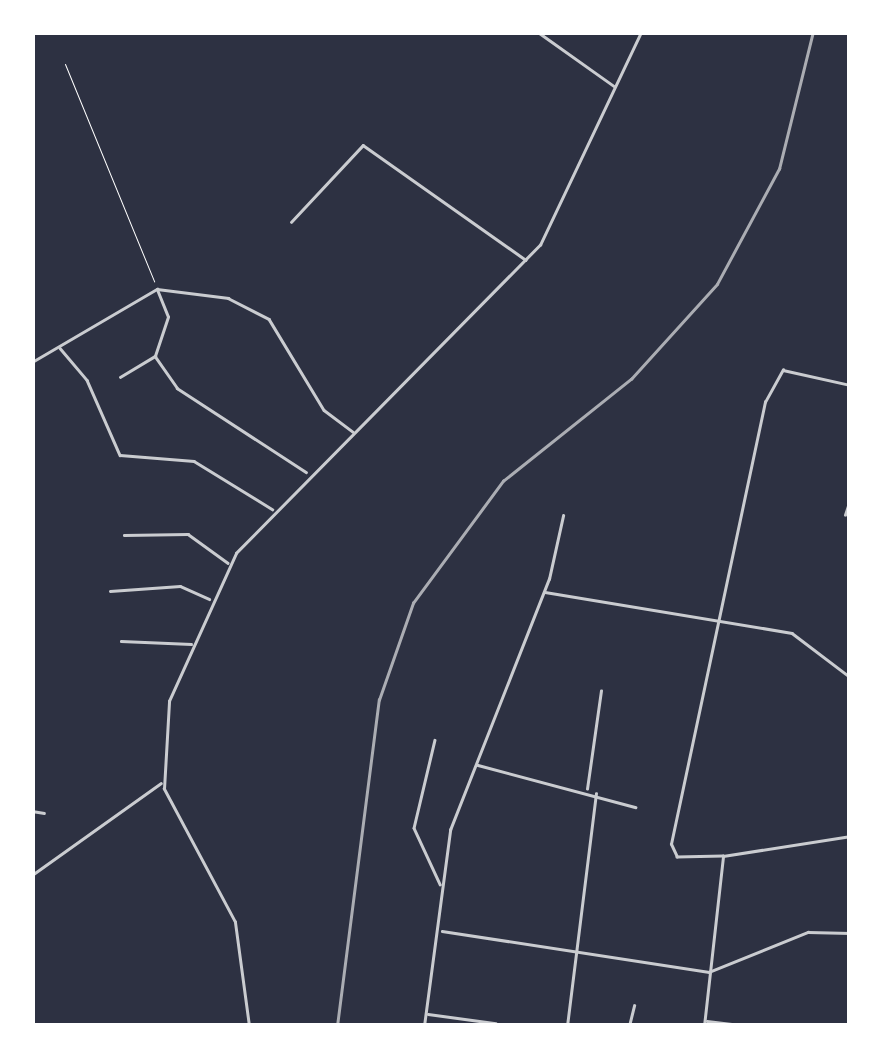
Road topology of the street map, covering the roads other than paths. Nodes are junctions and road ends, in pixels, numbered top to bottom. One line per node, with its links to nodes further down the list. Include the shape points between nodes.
1 (538, 32): 3 (street)
2 (640, 32): 3 (street)
3 (616, 87): 5 (street)
4 (290, 222): 5 (street, via 363,145)
5 (527, 261): 12 (street)
6 (157, 289): 7 (street); 8 (street, via 168,317); 12 (street, via 228,298 269,319 324,410)
7 (59, 347): 9 (street); 15 (street, via 87,380 120,455 194,461)
8 (155, 356): 10 (street); 13 (street, via 178,388)
9 (32, 362)
10 (120, 377)
11 (850, 384): 23 (street, via 777,375)
12 (354, 432): 13 (street)
13 (308, 474): 15 (street)
14 (850, 500): 16 (street)
15 (273, 510): 19 (street)
16 (845, 515)
17 (564, 516): 21 (street)
18 (124, 534): 19 (street, via 188,534)
19 (229, 564): 22 (street)
20 (110, 592): 22 (street, via 180,586)
21 (544, 592): 23 (street); 29 (street)
22 (210, 600): 25 (street)
23 (725, 616): 26 (street, via 792,633); 37 (street, via 672,844 677,858)
24 (121, 641): 25 (street)
25 (192, 645): 30 (street, via 164,717)
26 (850, 677)
27 (601, 691): 31 (street)
28 (434, 740): 39 (street, via 414,828)
29 (476, 765): 31 (street); 39 (street)
30 (163, 783): 38 (street); 48 (street, via 234,922)
31 (587, 790): 32 (street)
32 (596, 794): 33 (street); 42 (street)
33 (635, 807)
34 (32, 811): 35 (street)
35 (44, 813)
36 (850, 836): 37 (street)
37 (725, 854): 43 (street)
38 (33, 871)
39 (440, 886): 40 (street)
40 (440, 931): 42 (street); 45 (street)
41 (850, 933): 43 (street, via 808,932)
42 (578, 950): 43 (street); 51 (street)
43 (709, 972): 46 (street)
44 (634, 1006): 52 (street)
45 (426, 1014): 47 (street); 49 (street)
46 (704, 1023): 53 (street)
47 (495, 1024): 50 (street)
48 (249, 1026)
49 (424, 1026)
50 (516, 1026)
51 (567, 1026)
52 (629, 1026)
53 (746, 1026)

